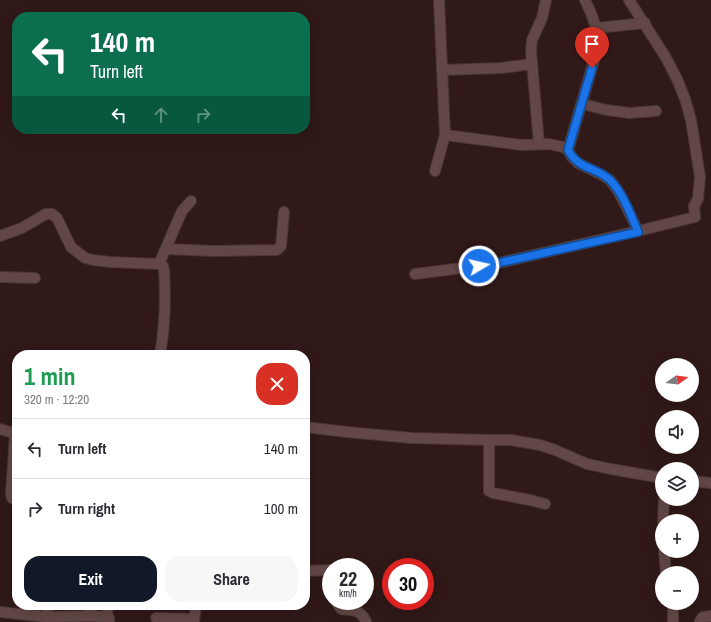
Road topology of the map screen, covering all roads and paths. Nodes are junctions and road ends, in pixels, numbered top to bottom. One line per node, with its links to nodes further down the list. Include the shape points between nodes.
1 (438, 0): 8 (street)
2 (546, 0): 7 (street, via 542,18 532,40)
3 (585, 0): 6 (street)
4 (629, 0): 5 (street)
5 (644, 23): 6 (street); 17 (street, via 665,56 685,99 700,177 698,199 694,206 695,217)
6 (596, 28): 9 (street, via 595,57)
7 (532, 64): 8 (street); 12 (street)
8 (442, 70): 11 (street)
9 (582, 104): 10 (street, via 630,113); 13 (street)
10 (656, 111)
11 (445, 135): 12 (street, via 522,145); 14 (street)
12 (539, 144): 13 (street, via 556,145)
13 (568, 150): 17 (street, via 578,163 610,180)
14 (435, 171)
15 (191, 201): 19 (street, via 182,211)
16 (284, 212): 19 (street, via 280,246 277,250)
17 (638, 232): 21 (street, via 494,264)
18 (0, 236): 20 (street, via 22,228 46,214 52,214 57,218 71,247 85,258)
19 (167, 249): 20 (street)
20 (159, 264): 24 (street, via 164,270 166,295)
21 (415, 274)
22 (0, 277): 23 (street)
23 (35, 278)
24 (161, 350)
25 (310, 428): 28 (street, via 412,438)
26 (0, 429): 27 (street)
27 (12, 433)
28 (489, 440): 29 (street, via 511,440 540,445 587,464); 34 (street, via 489,491)
29 (655, 477)
30 (12, 482): 33 (street)
31 (699, 482): 32 (street)
32 (711, 484)
33 (12, 498)
34 (545, 504)
35 (322, 570): 36 (street)
36 (310, 571)
37 (47, 610): 46 (street)
38 (90, 610): 43 (street)
39 (195, 610): 48 (street)
40 (348, 610): 49 (street, via 361,613)
41 (673, 610): 50 (street)
42 (0, 612): 46 (street)
43 (90, 616): 46 (street); 47 (street)
44 (711, 616): 51 (street, via 703,617)
45 (156, 618): 48 (street)
46 (46, 620)
47 (108, 620)
48 (194, 621)
49 (366, 622)
50 (673, 622)
51 (700, 622)

